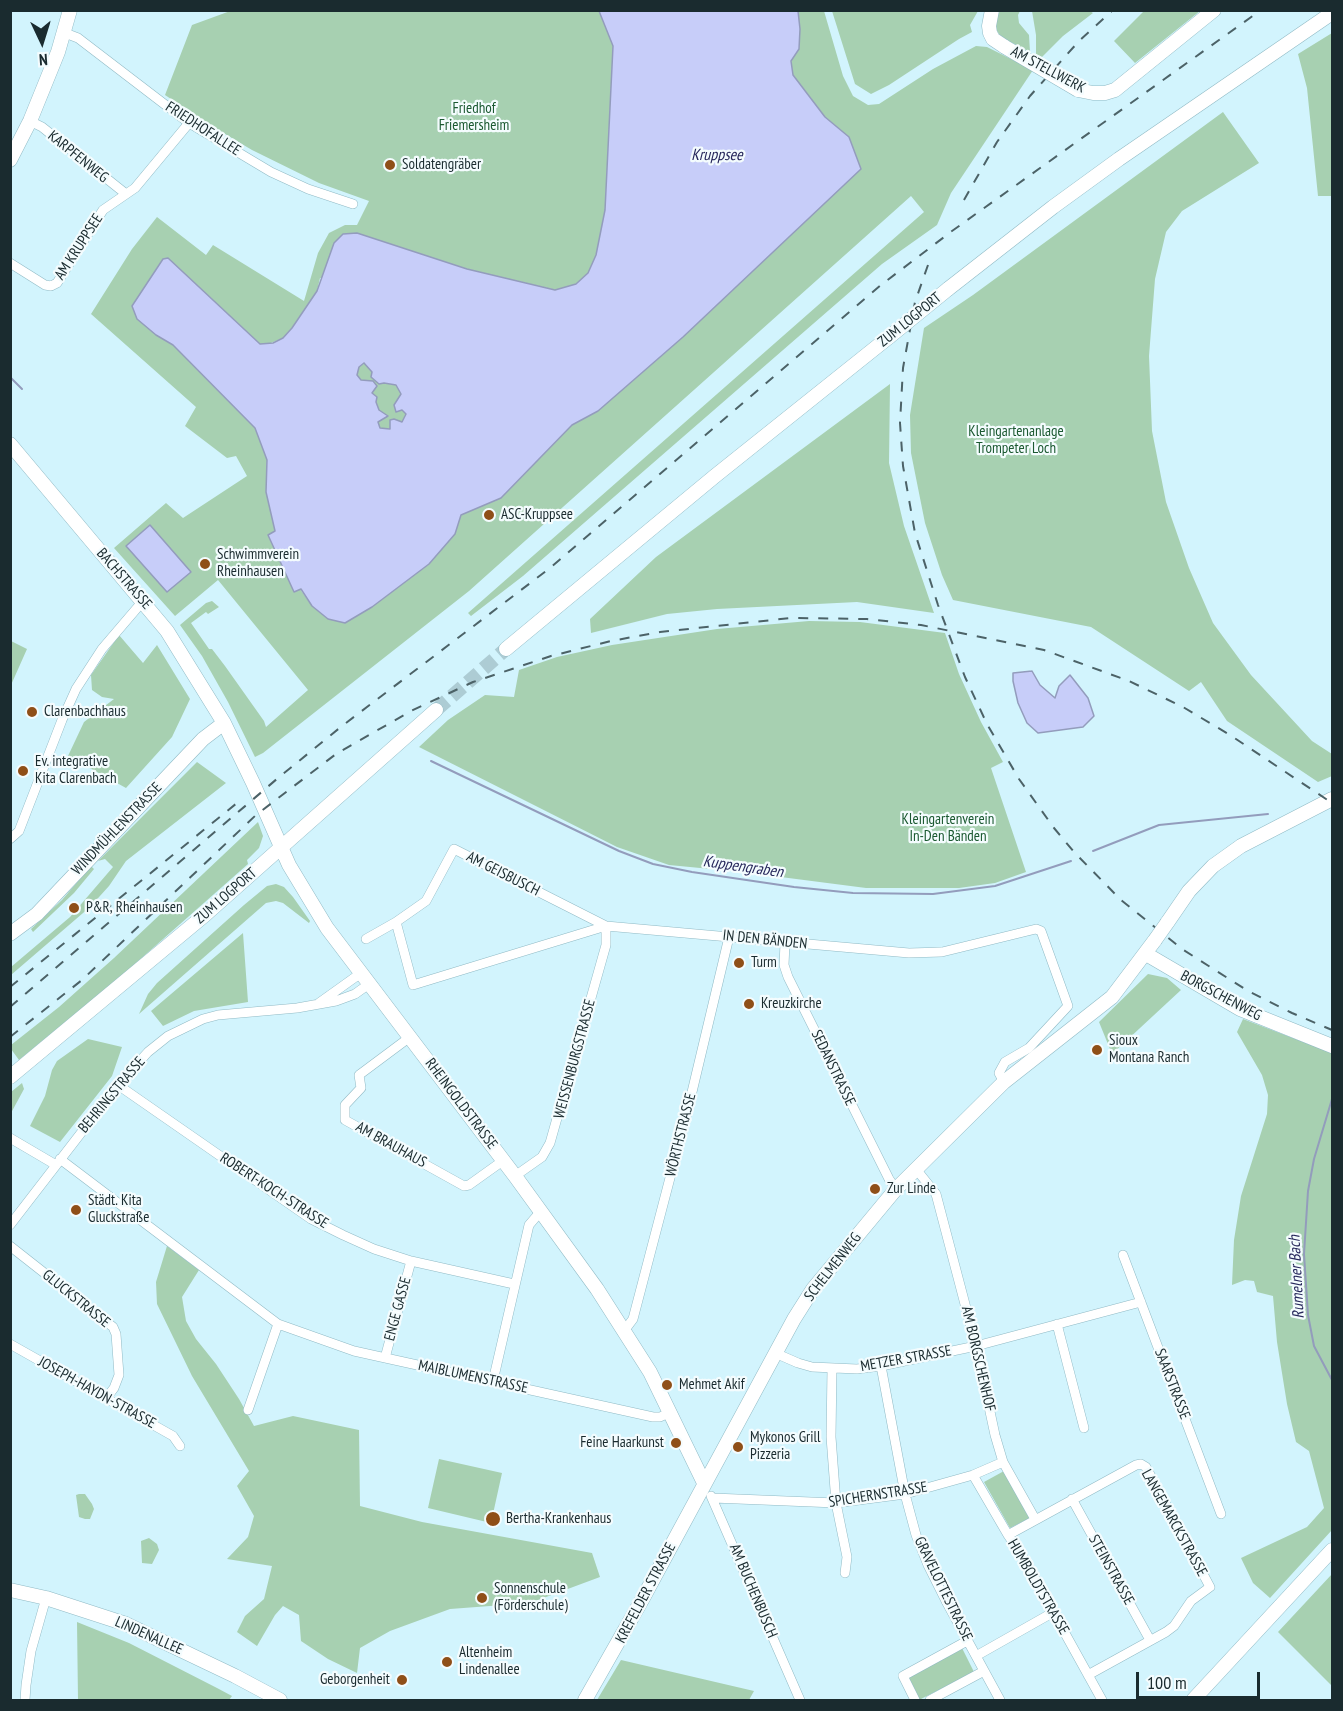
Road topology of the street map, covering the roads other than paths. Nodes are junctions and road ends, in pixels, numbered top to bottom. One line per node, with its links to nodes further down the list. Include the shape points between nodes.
1 (70, 10): 5 (street)
2 (992, 10): 3 (street, AM STELLWERK, bridge, via 989,26 993,39 1078,90 1099,93 1115,90)
3 (1214, 10)
4 (1332, 13): 14 (street, ZUM LOGPORT, bridge, via 1053,207 715,476)
5 (65, 33): 6 (street); 7 (street, FRIEDHOFALLEE, via 78,38)
6 (30, 121): 8 (street); 9 (street, KARPFENWEG)
7 (189, 123): 9 (street, AM KRUPPSEE); 10 (street, FRIEDHOFALLEE, via 271,172)
8 (10, 160)
9 (126, 194): 11 (street, AM KRUPPSEE, via 103,210 57,283 45,285)
10 (353, 204)
11 (10, 263)
12 (10, 444): 13 (street, BACHSTRASSE)
13 (143, 601): 16 (street, BACHSTRASSE, via 167,631); 18 (street, via 102,649 76,689 20,831)
14 (506, 649)
15 (436, 710): 19 (street, ZUM LOGPORT)
16 (224, 723): 19 (street, RHEINGOLDSTRASSE); 22 (street, WINDMÜHLENSTRASSE, via 203,739 37,914)
17 (1332, 800): 26 (street, SCHELMENWEG, bridge, via 1241,846 1213,866 1189,891)
18 (10, 839)
19 (281, 848): 27 (street, RHEINGOLDSTRASSE, via 327,928); 31 (street, ZUM LOGPORT)
20 (396, 922): 21 (street, AM GEISBUSCH, via 426,901 454,849); 21 (street, IN DEN BÄNDEN, via 413,985); 24 (street, AM GEISBUSCH)
21 (606, 926): 23 (street, IN DEN BÄNDEN); 38 (street, WEISSENBURGSTRASSE, via 606,945 554,1134 542,1157)
22 (10, 934)
23 (729, 937): 25 (street, IN DEN BÄNDEN); 49 (street, WÖRTHSTRASSE, via 633,1319)
24 (366, 939)
25 (785, 943): 28 (street, IN DEN BÄNDEN, via 942,952 1036,929 1041,931); 39 (street, SEDANSTRASSE, via 788,977)
26 (1146, 954): 30 (street, BORGSCHENWEG, via 1240,1009); 32 (street, SCHELMENWEG, via 1112,997)
27 (365, 979): 29 (street, RHEINGOLDSTRASSE); 33 (street, BEHRINGSTRASSE, via 355,994 336,1001 203,1019 168,1036)
28 (1068, 1006): 32 (street, SCHELMENWEG, via 1029,1048 1005,1062 999,1073)
29 (410, 1037): 35 (street, RHEINGOLDSTRASSE); 35 (street, AM BRAUHAUS, via 359,1075 361,1088 345,1105 345,1120 464,1186)
30 (1332, 1046)
31 (10, 1077)
32 (1004, 1082): 37 (street, SCHELMENWEG)
33 (118, 1085): 36 (street, BEHRINGSTRASSE); 44 (street, ROBERT-KOCH-STRASSE, via 311,1219 374,1249)
34 (10, 1138): 36 (street, MAIBLUMENSTRASSE)
35 (504, 1160): 38 (street, RHEINGOLDSTRASSE)
36 (58, 1162): 41 (street, BEHRINGSTRASSE); 47 (street, MAIBLUMENSTRASSE)
37 (916, 1169): 39 (street, SCHELMENWEG); 51 (street, AM BORGSCHENHOF, via 936,1194)
38 (515, 1176): 40 (street, RHEINGOLDSTRASSE)
39 (896, 1189): 52 (street, SCHELMENWEG, via 813,1289)
40 (542, 1211): 45 (street, via 529,1225); 49 (street, RHEINGOLDSTRASSE)
41 (10, 1225)
42 (10, 1246): 57 (street, GLUCKSTRASSE, via 113,1327 119,1375)
43 (1123, 1255): 46 (street, SAARSTRASSE)
44 (411, 1260): 45 (street, ROBERT-KOCH-STRASSE); 53 (street, ENGE GASSE)
45 (514, 1284): 56 (street)
46 (1141, 1302): 48 (street, METZER STRASSE); 69 (street, SAARSTRASSE)
47 (278, 1324): 53 (street, MAIBLUMENSTRASSE); 58 (street)
48 (1057, 1324): 51 (street, METZER STRASSE); 60 (street)
49 (624, 1331): 59 (street, RHEINGOLDSTRASSE, via 650,1372)
50 (10, 1344): 57 (street, JOSEPH-HAYDN-STRASSE)
51 (976, 1346): 54 (street, METZER STRASSE); 62 (street, AM BORGSCHENHOF)
52 (775, 1353): 55 (street, METZER STRASSE, via 798,1363); 64 (street, SCHELMENWEG)
53 (385, 1358): 56 (street, MAIBLUMENSTRASSE)
54 (881, 1366): 55 (street, METZER STRASSE); 65 (street, GRAVELOTTESTRASSE)
55 (832, 1368): 68 (street, via 831,1437)
56 (493, 1381): 59 (street, MAIBLUMENSTRASSE, via 652,1417)
57 (107, 1397): 61 (street, JOSEPH-HAYDN-STRASSE, via 173,1436)
58 (248, 1410)
59 (669, 1413): 64 (street, RHEINGOLDSTRASSE)
60 (1084, 1428)
61 (180, 1446)
62 (1003, 1462): 63 (street, SPICHERNSTRASSE); 70 (street, AM BORGSCHENHOF)
63 (973, 1474): 65 (street, SPICHERNSTRASSE); 71 (street, HUMBOLDTSTRASSE)
64 (704, 1483): 66 (street, AM BUCHENBUSCH); 84 (street, KREFELDER STRASSE)
65 (904, 1494): 68 (street, SPICHERNSTRASSE); 78 (street, GRAVELOTTESTRASSE, via 928,1565)
66 (713, 1498): 68 (street, SPICHERNSTRASSE); 85 (street, AM BUCHENBUSCH)
67 (1072, 1499): 70 (street); 77 (street, STEINSTRASSE); 77 (street, LANGEMARCKSTRASSE, via 1136,1465 1146,1467 1210,1587 1191,1600 1174,1626)
68 (836, 1503): 73 (street, via 847,1557)
69 (1221, 1514)
70 (1035, 1519): 71 (street)
71 (1008, 1535): 76 (street, HUMBOLDTSTRASSE)
72 (1332, 1550): 90 (street)
73 (845, 1573)
74 (10, 1590): 75 (street, LINDENALLEE)
75 (46, 1598): 82 (street, via 31,1650); 83 (street, LINDENALLEE, via 126,1624)
76 (1052, 1613): 79 (street); 81 (street, HUMBOLDTSTRASSE)
77 (1150, 1640): 81 (street)
78 (968, 1641): 79 (street, GRAVELOTTESTRASSE); 86 (street, via 903,1676)
79 (976, 1656): 80 (street, GRAVELOTTESTRASSE)
80 (984, 1671): 87 (street); 88 (street, GRAVELOTTESTRASSE)
81 (1088, 1675): 89 (street, HUMBOLDTSTRASSE)
82 (26, 1701)
83 (280, 1701)
84 (585, 1701)
85 (800, 1701)
86 (915, 1701)
87 (930, 1701)
88 (1000, 1701)
89 (1102, 1701)
90 (1193, 1701)

